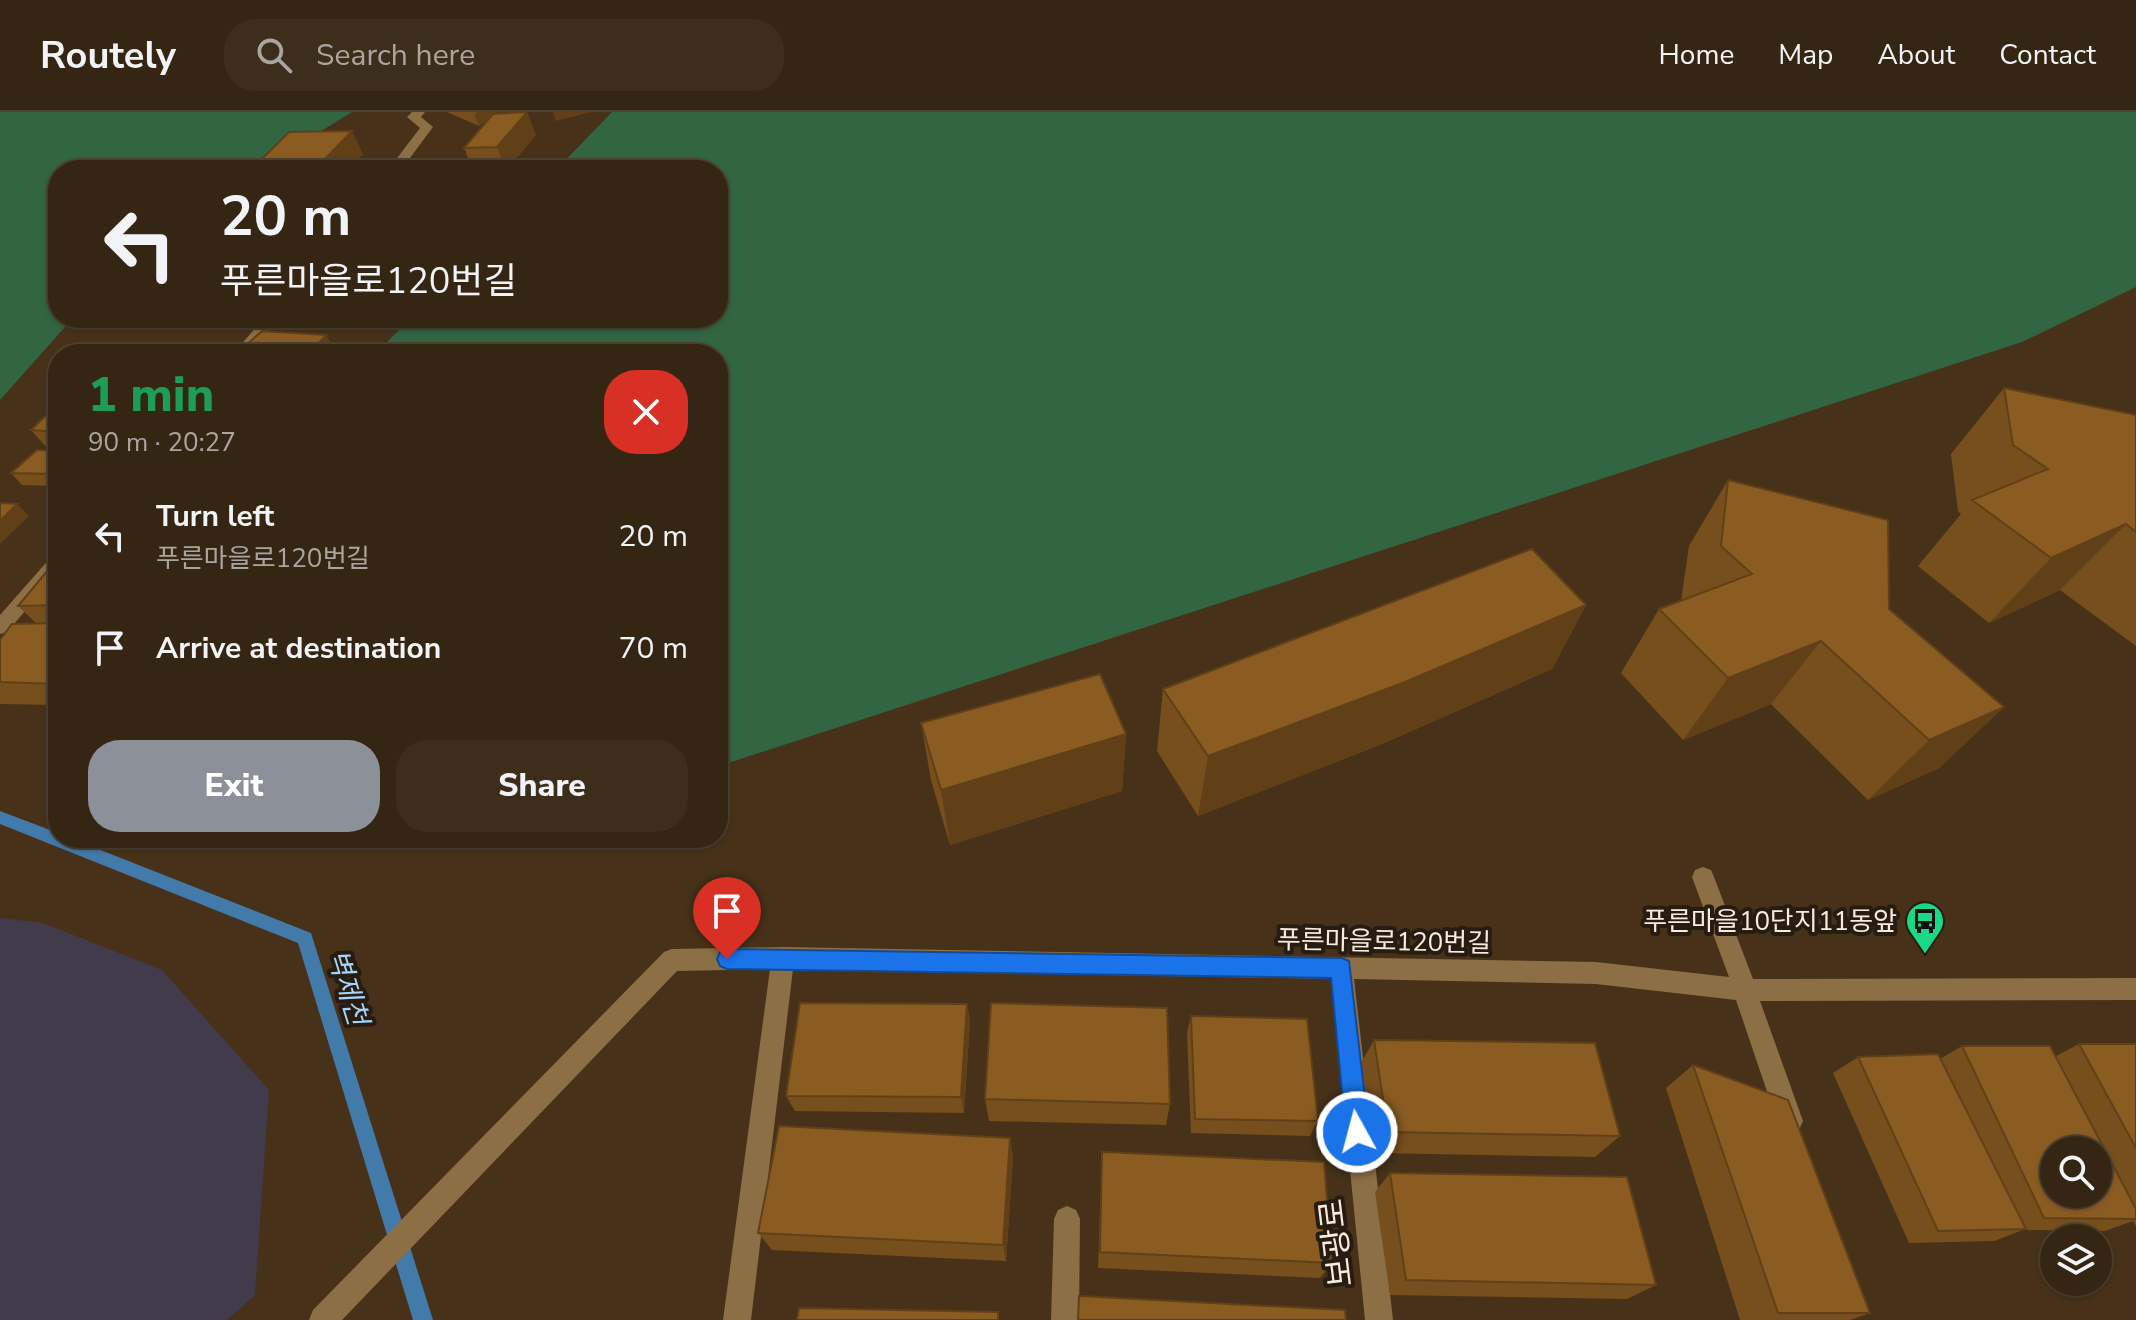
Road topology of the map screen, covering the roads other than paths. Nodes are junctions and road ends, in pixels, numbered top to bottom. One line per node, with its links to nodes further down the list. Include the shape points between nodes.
1 (419, 112): 2 (street, via 413,117 427,127)
2 (402, 160)
3 (263, 328): 4 (street)
4 (250, 344)
5 (48, 572): 6 (street)
6 (0, 627)
7 (1703, 877): 11 (street)
8 (783, 958): 9 (street, 푸른마을로120번길); 14 (street, 푸른마을로120번길, via 672,960); 15 (street)
9 (1342, 968): 11 (street, 푸른마을로120번길, via 1596,973); 17 (street, 보광로)
10 (2136, 989): 11 (street, 푸른마을로120번길)
11 (1744, 990): 12 (street)
12 (1797, 1140)
13 (1067, 1219): 16 (street)
14 (323, 1320)
15 (737, 1320)
16 (1065, 1320)
17 (1379, 1320)

